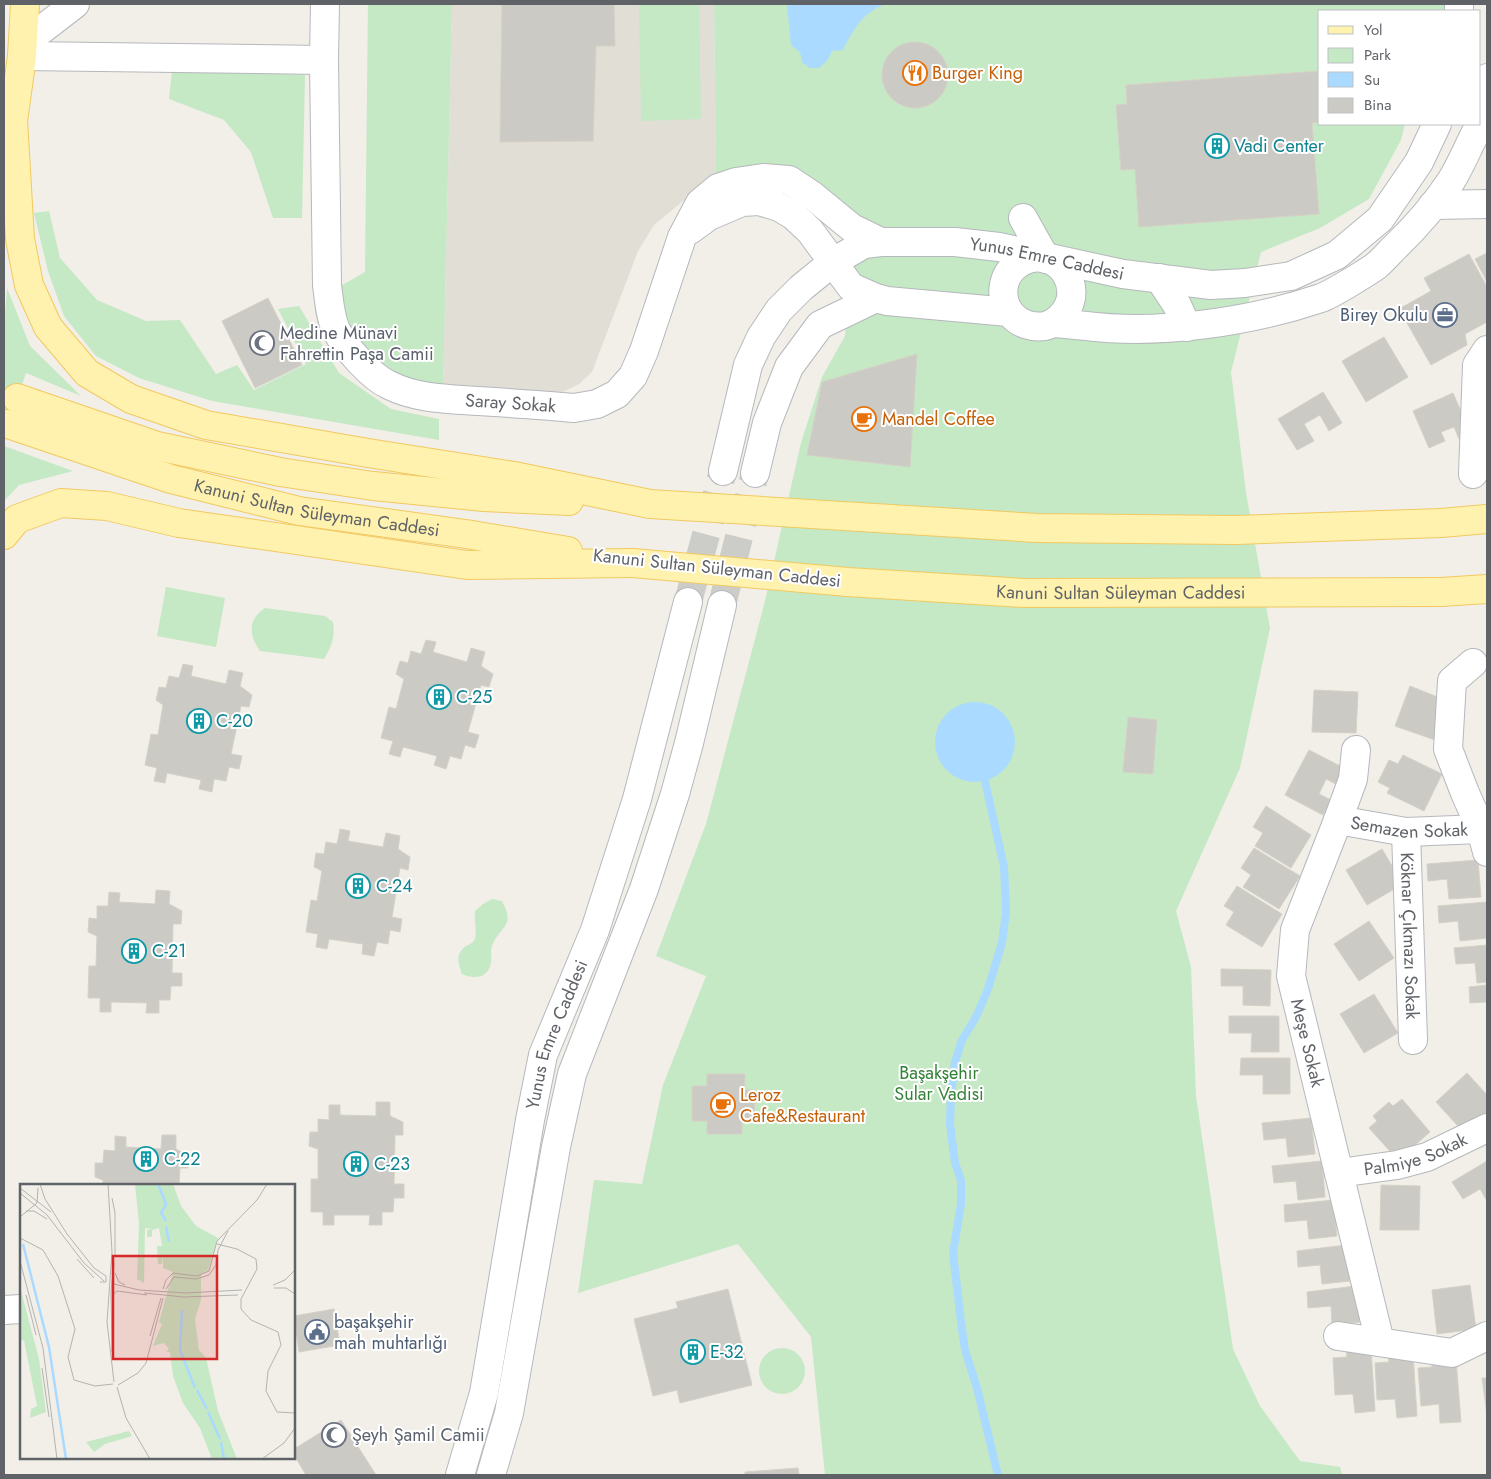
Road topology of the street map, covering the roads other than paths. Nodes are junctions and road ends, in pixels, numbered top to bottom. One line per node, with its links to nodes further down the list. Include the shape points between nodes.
1 (25, 4): 4 (main road)
2 (75, 4): 4 (street)
3 (325, 4): 5 (street, Saray Sokak)
4 (23, 50): 5 (street); 8 (main road)
5 (324, 60): 15 (street, Saray Sokak, via 327,285 331,312 336,329 348,348 386,384 431,398 574,408 597,404 617,394 633,376 644,351)
6 (1487, 78): 7 (street)
7 (1481, 109)
8 (13, 119): 11 (main road); 30 (main road, via 20,239 29,285 48,327 87,373 131,399 206,425 514,476)
9 (1437, 125): 19 (street, Yunus Emre Caddesi, via 1419,162 1380,219 1337,255 1291,276 1245,283 1211,285)
10 (1478, 125): 13 (street, via 1451,180)
11 (4, 187)
12 (1487, 204): 13 (street)
13 (1433, 205): 23 (street, via 1376,266 1323,297 1269,312)
14 (1023, 218): 17 (street)
15 (682, 236): 16 (street, Saray Sokak, via 700,203 718,188 763,178 789,180 852,228); 18 (street, via 709,216 730,206 759,201 794,216 810,231)
16 (881, 242): 17 (street, Yunus Emre Caddesi, via 955,242 999,247); 18 (street, Yunus Emre Caddesi, via 864,244)
17 (1046, 258): 19 (street, Yunus Emre Caddesi); 21 (street, via 1025,260 1008,273 1003,295); 22 (street, via 1064,270 1072,290 1068,309)
18 (833, 262): 20 (street, via 852,287); 27 (street, Yunus Emre Caddesi, via 800,288 779,310 761,337 748,365)
19 (1159, 278): 23 (street)
20 (876, 298): 21 (street); 28 (street, via 820,324 788,367 767,423)
21 (1009, 312): 22 (street, via 1028,325)
22 (1053, 323): 23 (street, via 1096,328)
23 (1187, 327)
24 (1487, 350): 29 (street, via 1476,365)
25 (17, 398): 30 (main road, Kanuni Sultan Süleyman Caddesi, via 157,446 280,472 484,498)
26 (8, 424): 33 (main road, Kanuni Sultan Süleyman Caddesi, via 172,479 299,511 466,534)
27 (723, 471)
28 (755, 473)
29 (1472, 474)
30 (650, 504): 31 (main road, Kanuni Sultan Süleyman Caddesi, bridge, via 1037,528 1235,530)
31 (1487, 519)
32 (4, 535): 33 (main road, via 17,519 61,503 107,506 179,523 467,565)
33 (633, 563): 34 (main road, Kanuni Sultan Süleyman Caddesi, bridge, via 1024,593 1441,592)
34 (1487, 589)
35 (688, 602): 51 (street, Yunus Emre Caddesi, via 634,808 594,930 543,1055 484,1393)
36 (722, 605): 52 (street, Yunus Emre Caddesi, via 675,794 644,889 572,1074 509,1413)
37 (1473, 663): 39 (street, via 1452,681 1448,749)
38 (1356, 750): 40 (street, Meşe Sokak, via 1353,779)
39 (1476, 793): 42 (street)
40 (1338, 820): 41 (street, Semazen Sokak); 45 (street, Meşe Sokak, via 1295,930 1291,976)
41 (1406, 832): 42 (street, Semazen Sokak); 43 (street, Köknar Çıkmazı Sokak)
42 (1484, 840)
43 (1413, 1040)
44 (1487, 1128): 45 (street, Palmiye Sokak, via 1427,1158)
45 (1339, 1173): 50 (street, Meşe Sokak)
46 (20, 1309): 47 (street)
47 (4, 1310)
48 (1338, 1336): 50 (street)
49 (1487, 1336): 50 (street, via 1452,1353)
50 (1380, 1342)
51 (460, 1475)
52 (491, 1475)

